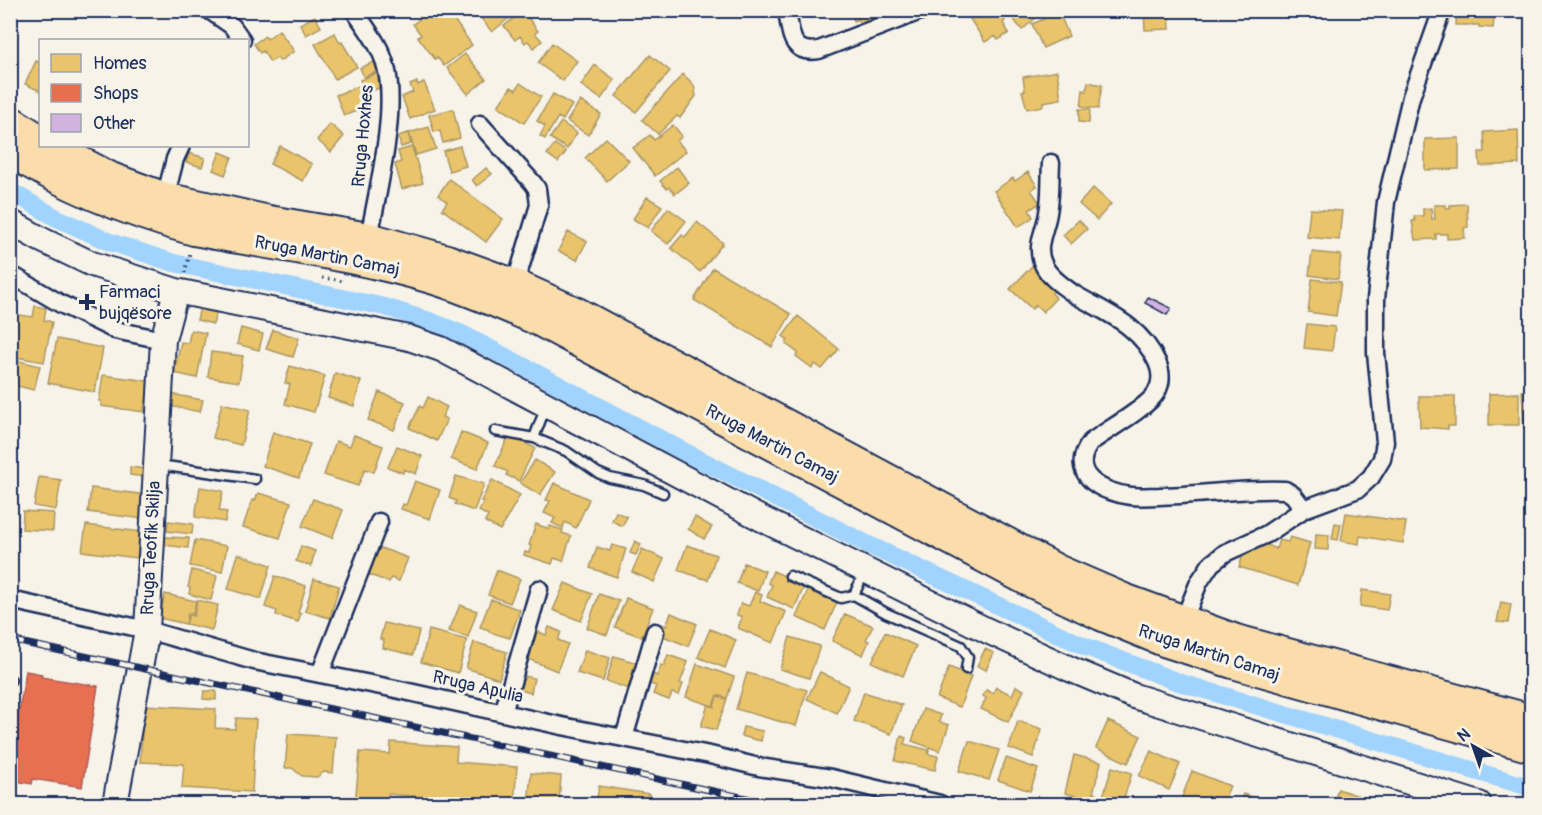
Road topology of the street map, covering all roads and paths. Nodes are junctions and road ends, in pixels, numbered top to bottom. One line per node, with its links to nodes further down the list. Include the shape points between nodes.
1 (209, 10): 6 (street, via 232,26)
2 (354, 10): 16 (street, Rruga Hoxhes, via 382,55 388,79 384,157)
3 (787, 10): 4 (street, via 791,35 796,45 808,52)
4 (923, 10)
5 (1442, 10): 28 (street, via 1411,97 1386,202 1376,298 1376,353 1385,442 1382,459 1358,489)
6 (241, 39)
7 (10, 121): 9 (highway)
8 (480, 124): 20 (street, via 533,183 539,197)
9 (39, 139)
10 (52, 147): 14 (highway, Rruga Martin Camaj, via 111,178)
11 (181, 147): 14 (street)
12 (10, 151): 43 (highway, Rruga Martin Camaj, via 61,180 167,223 391,267 475,293 538,320 1101,615 1233,663)
13 (1051, 163): 28 (street, via 1048,215 1041,235 1044,267 1068,290 1123,321 1141,336 1152,352 1161,378 1146,405 1090,442 1081,464 1085,475 1095,484 1131,496 1285,490)
14 (165, 198): 16 (highway, Rruga Martin Camaj)
15 (10, 222): 19 (street, via 92,264)
16 (369, 238): 20 (highway, Rruga Martin Camaj)
17 (192, 245): 19 (path)
18 (10, 274): 21 (street, via 105,326)
19 (180, 283): 21 (street, Rruga Teofik Skilja); 22 (street, via 409,338 441,349)
20 (515, 285): 35 (highway, Rruga Martin Camaj, via 577,313 1057,570)
21 (163, 340): 25 (street, Rruga Teofik Skilja)
22 (547, 406): 24 (lane); 30 (street)
23 (495, 431): 24 (lane)
24 (534, 438): 27 (lane, via 566,451 598,473)
25 (156, 465): 26 (lane); 36 (street, Rruga Teofik Skilja)
26 (255, 478)
27 (663, 493)
28 (1304, 509): 35 (street, via 1268,534 1225,553 1211,564)
29 (379, 522): 39 (street)
30 (865, 571): 33 (lane); 46 (street, via 1134,696)
31 (790, 576): 33 (lane, via 841,598)
32 (539, 589): 40 (street)
33 (854, 596): 38 (lane, via 961,646 968,657)
34 (10, 600): 36 (street, Rruga Apulia)
35 (1183, 622): 41 (highway, Rruga Martin Camaj, via 1236,640)
36 (147, 630): 39 (street, Rruga Apulia, via 254,662); 44 (street, Rruga Teofik Skilja)
37 (655, 632): 42 (street)
38 (966, 669)
39 (320, 674): 40 (street, Rruga Apulia)
40 (503, 713): 42 (street, Rruga Apulia)
41 (1532, 720)
42 (624, 738): 45 (street, Rruga Apulia, via 831,778)
43 (1532, 747)
44 (115, 804)
45 (940, 804)
46 (1479, 804)

